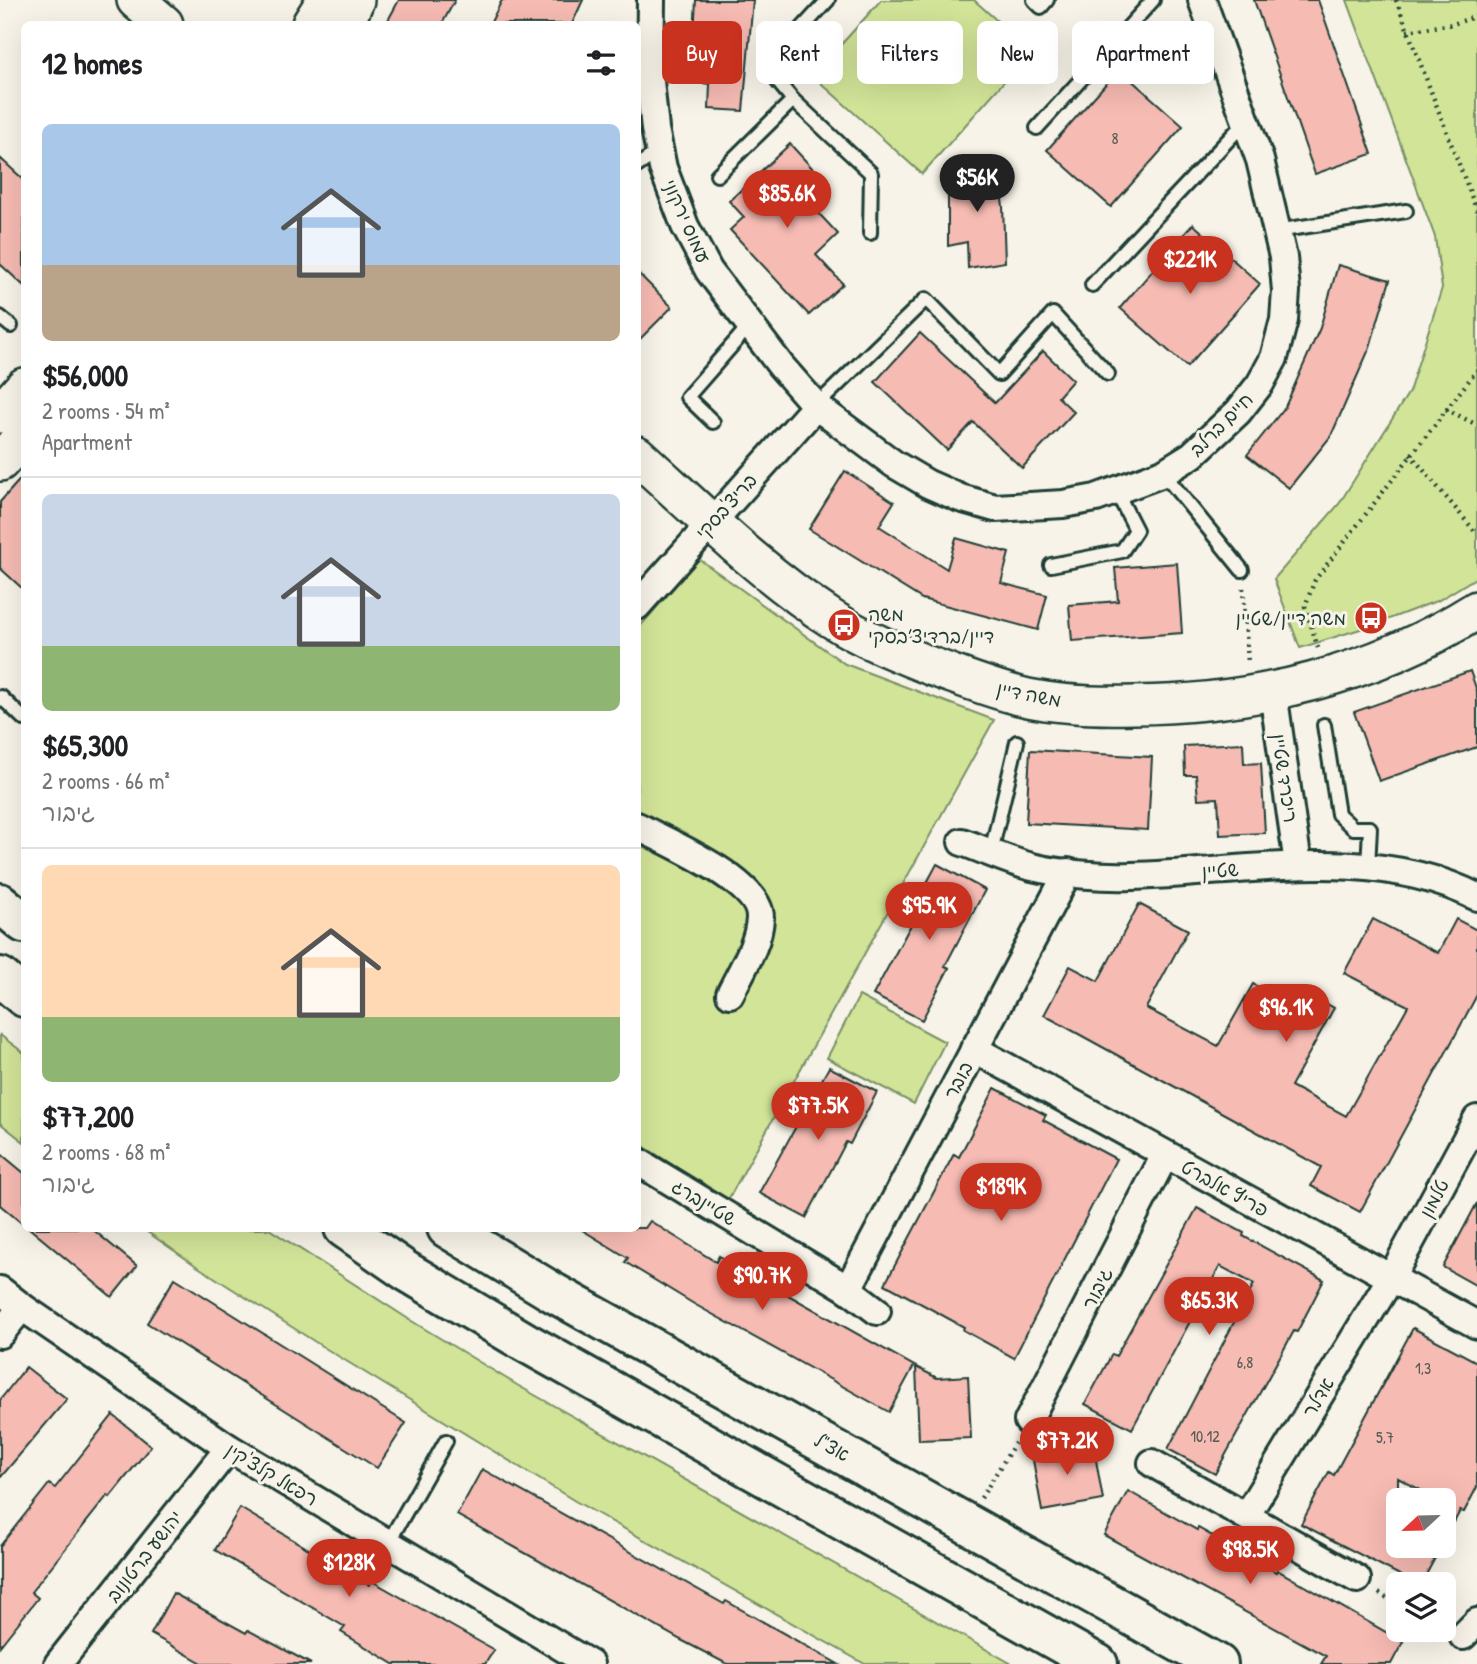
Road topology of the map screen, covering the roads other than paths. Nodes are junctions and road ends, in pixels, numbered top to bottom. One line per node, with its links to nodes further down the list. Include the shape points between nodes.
1 (136, 0): 10 (street)
2 (326, 0): 11 (street)
3 (355, 0): 12 (street)
4 (651, 0): 16 (street, עמוס ירקוני, via 650,81)
5 (828, 0): 13 (lane, via 783,49 776,65 778,82)
6 (1034, 0): 7 (lane, via 1041,7)
7 (1047, 0)
8 (1153, 0): 15 (lane)
9 (1202, 0): 14 (street, חיים ברלב)
10 (160, 21)
11 (313, 21)
12 (346, 21)
13 (793, 100): 18 (lane); 21 (lane, via 870,173)
14 (1246, 122): 20 (street, חיים ברלב); 22 (lane)
15 (1037, 128)
16 (659, 151): 17 (lane); 25 (street, עמוס ירקוני, via 685,226 709,271)
17 (641, 163)
18 (717, 175)
19 (1406, 211): 20 (lane)
20 (1276, 231): 34 (street, חיים ברלב, via 1286,291 1284,320 1273,358 1238,412 1192,455)
21 (870, 233)
22 (1092, 285)
23 (0, 317): 24 (lane)
24 (10, 326)
25 (749, 326): 28 (street, עמוס ירקוני); 30 (lane, via 687,397)
26 (1108, 374): 28 (lane, via 1053,314 999,374 926,299)
27 (21, 390): 29 (street)
28 (816, 406): 35 (street, חיים ברלב, via 928,484 995,508 1063,504); 36 (street, בריצ'בסקי)
29 (0, 414)
30 (713, 422)
31 (21, 438): 33 (street)
32 (641, 460): 36 (street, משה דיין)
33 (0, 462)
34 (1163, 473): 35 (street, חיים ברלב); 38 (lane)
35 (1116, 491): 37 (lane, via 1136,530 1122,551)
36 (711, 522): 39 (street, בריצ'בסקי); 41 (street, משה דיין, via 833,620 889,650 971,681 1028,698 1097,706 1169,705)
37 (1051, 565)
38 (1242, 570)
39 (641, 601)
40 (1477, 610): 41 (street, משה דיין, via 1376,662 1328,679)
41 (1261, 694): 49 (street, ריכרד שטיין)
42 (1, 697): 43 (lane)
43 (21, 716)
44 (1324, 724): 50 (lane, via 1338,814 1353,828 1370,828)
45 (1017, 742): 48 (lane)
46 (641, 828): 57 (street, via 732,876 758,903 760,918 753,946)
47 (962, 842): 48 (street, שטיין)
48 (991, 852): 51 (street, שטיין, via 1032,867)
49 (1298, 864): 50 (street, שטיין); 51 (street, שטיין, via 1131,876)
50 (1368, 867): 52 (street, שטיין, via 1451,884)
51 (1068, 872): 58 (street, בובר)
52 (1477, 897)
53 (0, 903): 54 (main road)
54 (21, 920)
55 (0, 977): 56 (main road)
56 (21, 994)
57 (730, 994)
58 (974, 1049): 60 (street, פריץ אלברט); 65 (street, בובר)
59 (1477, 1119): 64 (street, טלמון)
60 (1165, 1155): 64 (street, פריץ אלברט); 71 (street, גיבור)
61 (641, 1163): 65 (street, שטיינברג)
62 (350, 1232): 80 (main road, via 525,1342)
63 (454, 1232): 81 (main road, אצ"ל, via 554,1293)
64 (1391, 1278): 69 (street, פריץ אלברט); 75 (street, אדלר)
65 (848, 1289): 68 (street, שטיינברג)
66 (0, 1290): 67 (street, רפאל קלצ'קין)
67 (22, 1307): 70 (street); 73 (street, רפאל קלצ'קין)
68 (877, 1311)
69 (1477, 1325)
70 (0, 1334)
71 (1028, 1421)
72 (446, 1441): 76 (lane)
73 (229, 1448): 76 (street, רפאל קלצ'קין); 78 (street, יהושע ברטונוב)
74 (1152, 1463): 75 (street)
75 (1246, 1516): 77 (street)
76 (387, 1543): 79 (street, רפאל קלצ'קין)
77 (1357, 1579)
78 (67, 1662)
79 (590, 1664)
80 (1098, 1664)
81 (1217, 1664)

